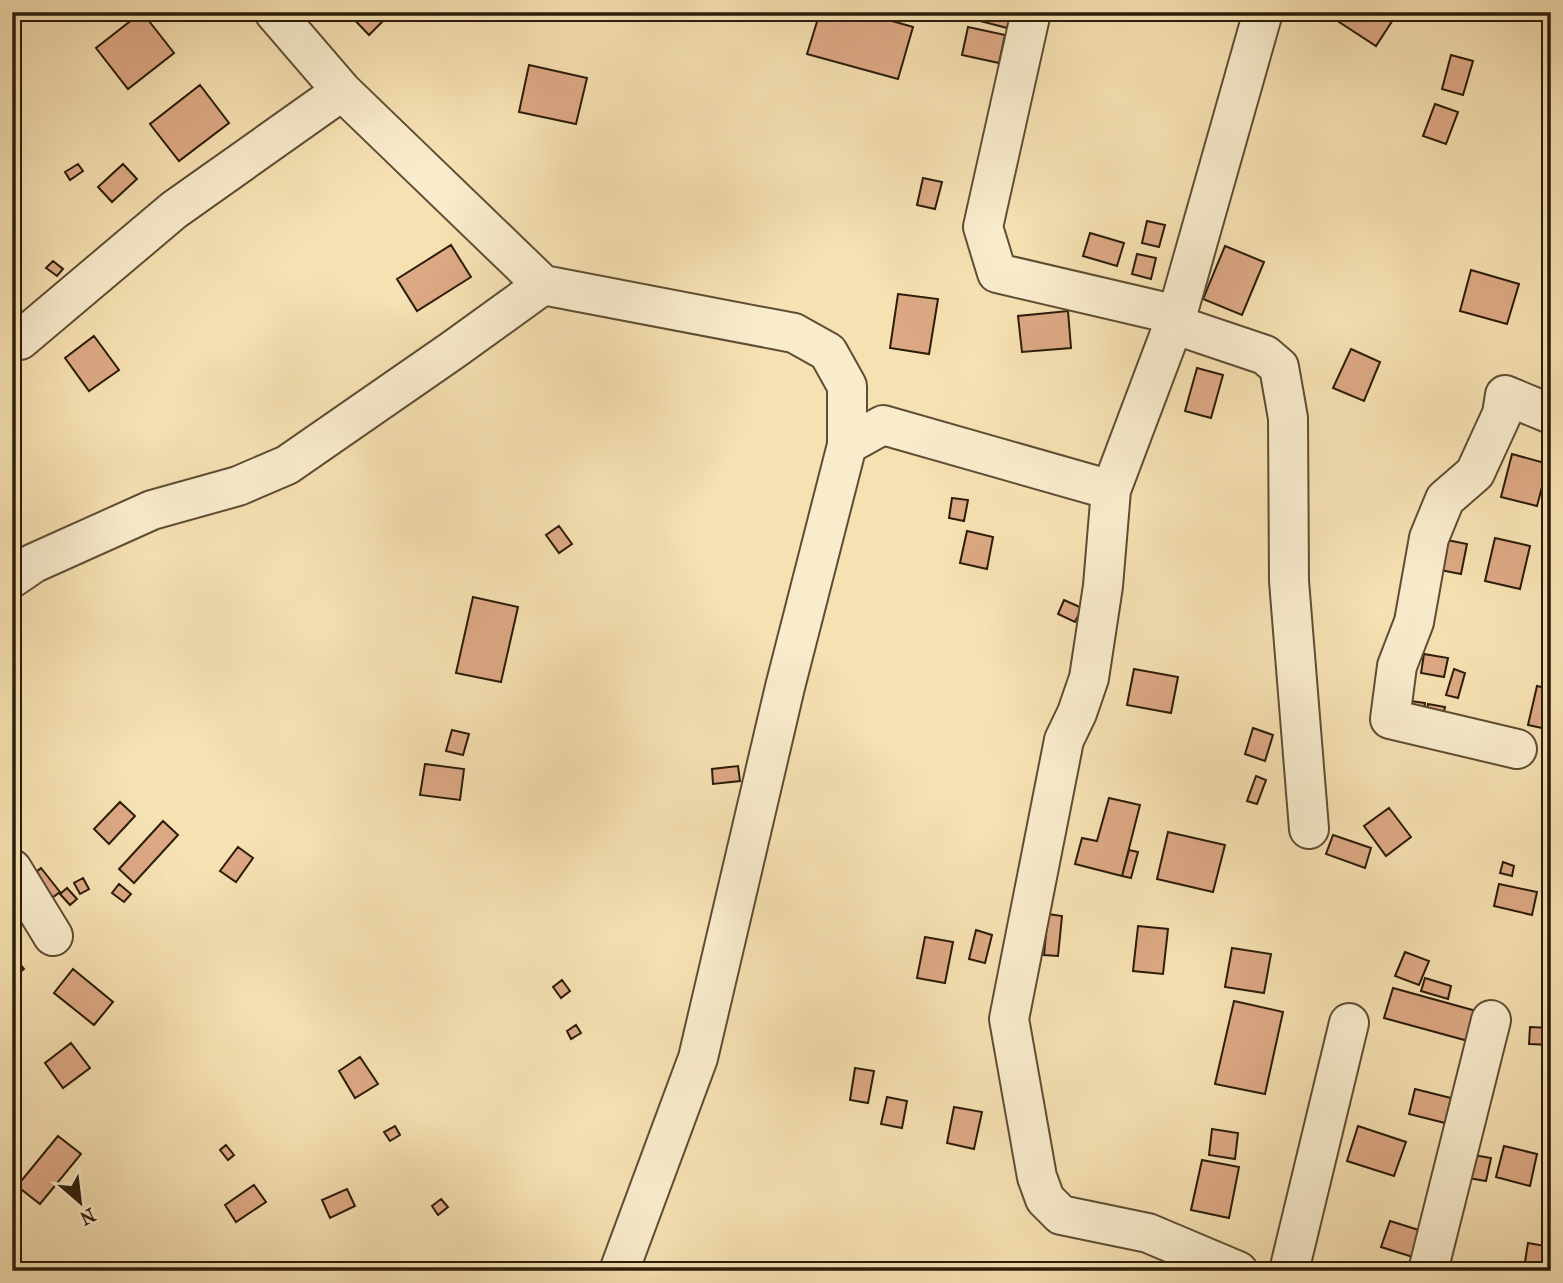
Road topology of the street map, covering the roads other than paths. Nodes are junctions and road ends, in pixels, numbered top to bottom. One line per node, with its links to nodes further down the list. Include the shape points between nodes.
1 (274, 12): 4 (street)
2 (1031, 12): 6 (street, via 983,227 997,273)
3 (1264, 12): 6 (street)
4 (342, 91): 5 (street); 7 (street, via 174,211)
5 (543, 285): 9 (street, via 794,333 828,352 847,386); 11 (street, via 287,465 238,486 152,510)
6 (1175, 319): 10 (street); 13 (street, via 1265,355 1279,367 1288,418 1289,582)
7 (20, 340)
8 (1551, 414): 12 (street, via 1506,395 1475,473 1445,499 1429,538 1414,622 1397,666 1390,719)
9 (847, 445): 10 (street, via 883,425); 18 (street, via 698,1058)
10 (1111, 489): 19 (street, via 1089,678 1064,740 1009,1019 1037,1177 1045,1199 1061,1215 1148,1233)
11 (12, 578)
12 (1517, 749)
13 (1309, 829)
14 (12, 869): 15 (street)
15 (53, 936)
16 (1491, 1020): 21 (street)
17 (1349, 1023): 20 (street)
18 (619, 1271)
19 (1238, 1271)
20 (1289, 1271)
21 (1428, 1271)

